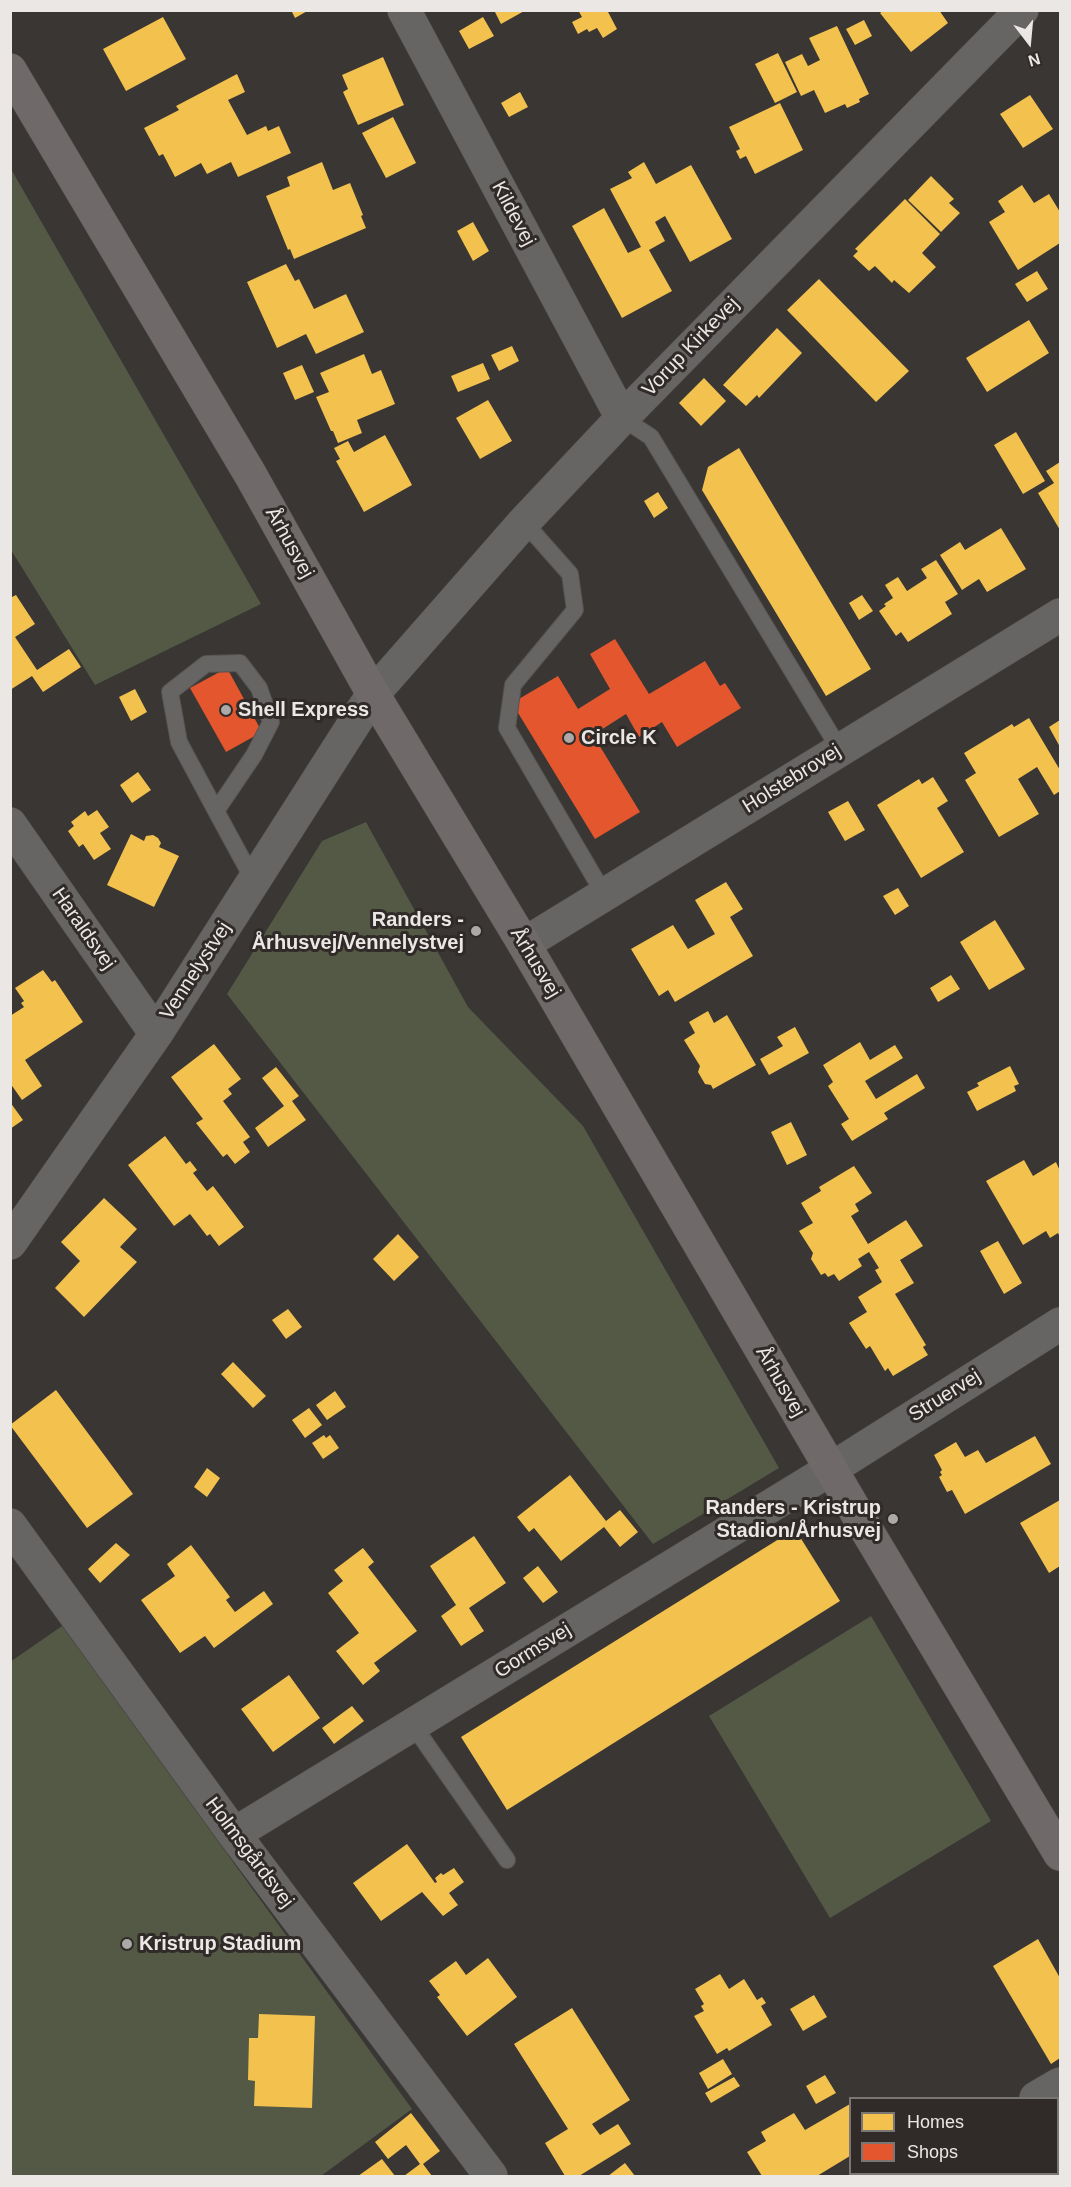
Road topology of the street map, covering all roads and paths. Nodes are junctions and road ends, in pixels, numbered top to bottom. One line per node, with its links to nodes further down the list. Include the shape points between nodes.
1 (404, 10): 4 (street, Kildevej)
2 (1012, 15): 4 (street, Vorup Kirkevej)
3 (10, 70): 7 (main road, Århusvej, via 250,474)
4 (622, 418): 5 (street, Vorup Kirkevej); 8 (lane, via 651,437)
5 (524, 522): 7 (street, Vorup Kirkevej); 12 (lane, via 570,574 575,610 513,685 507,728)
6 (1060, 615): 8 (street, Holstebrovej)
7 (373, 694): 11 (street, Vennelystvej); 13 (main road, Århusvej)
8 (840, 750): 12 (street, Holstebrovej)
9 (216, 811): 9 (lane, via 179,742 170,692 206,664 240,663 259,688 271,722); 11 (lane)
10 (10, 824): 14 (street, Haraldsvej)
11 (254, 881): 14 (street, Vennelystvej)
12 (604, 894): 13 (street, Holstebrovej)
13 (524, 944): 17 (main road, Århusvej)
14 (156, 1034): 15 (street, Vennelystvej)
15 (10, 1243)
16 (1060, 1324): 17 (street, Struervej)
17 (831, 1469): 19 (street, Gormsvej); 21 (main road, Århusvej)
18 (10, 1526): 20 (street, Holmsgårdsvej)
19 (413, 1725): 20 (street, Gormsvej); 22 (lane)
20 (234, 1834): 25 (street, Holmsgårdsvej)
21 (1060, 1854)
22 (507, 1860)
23 (1060, 2084): 24 (street)
24 (1038, 2097)
25 (491, 2176)

